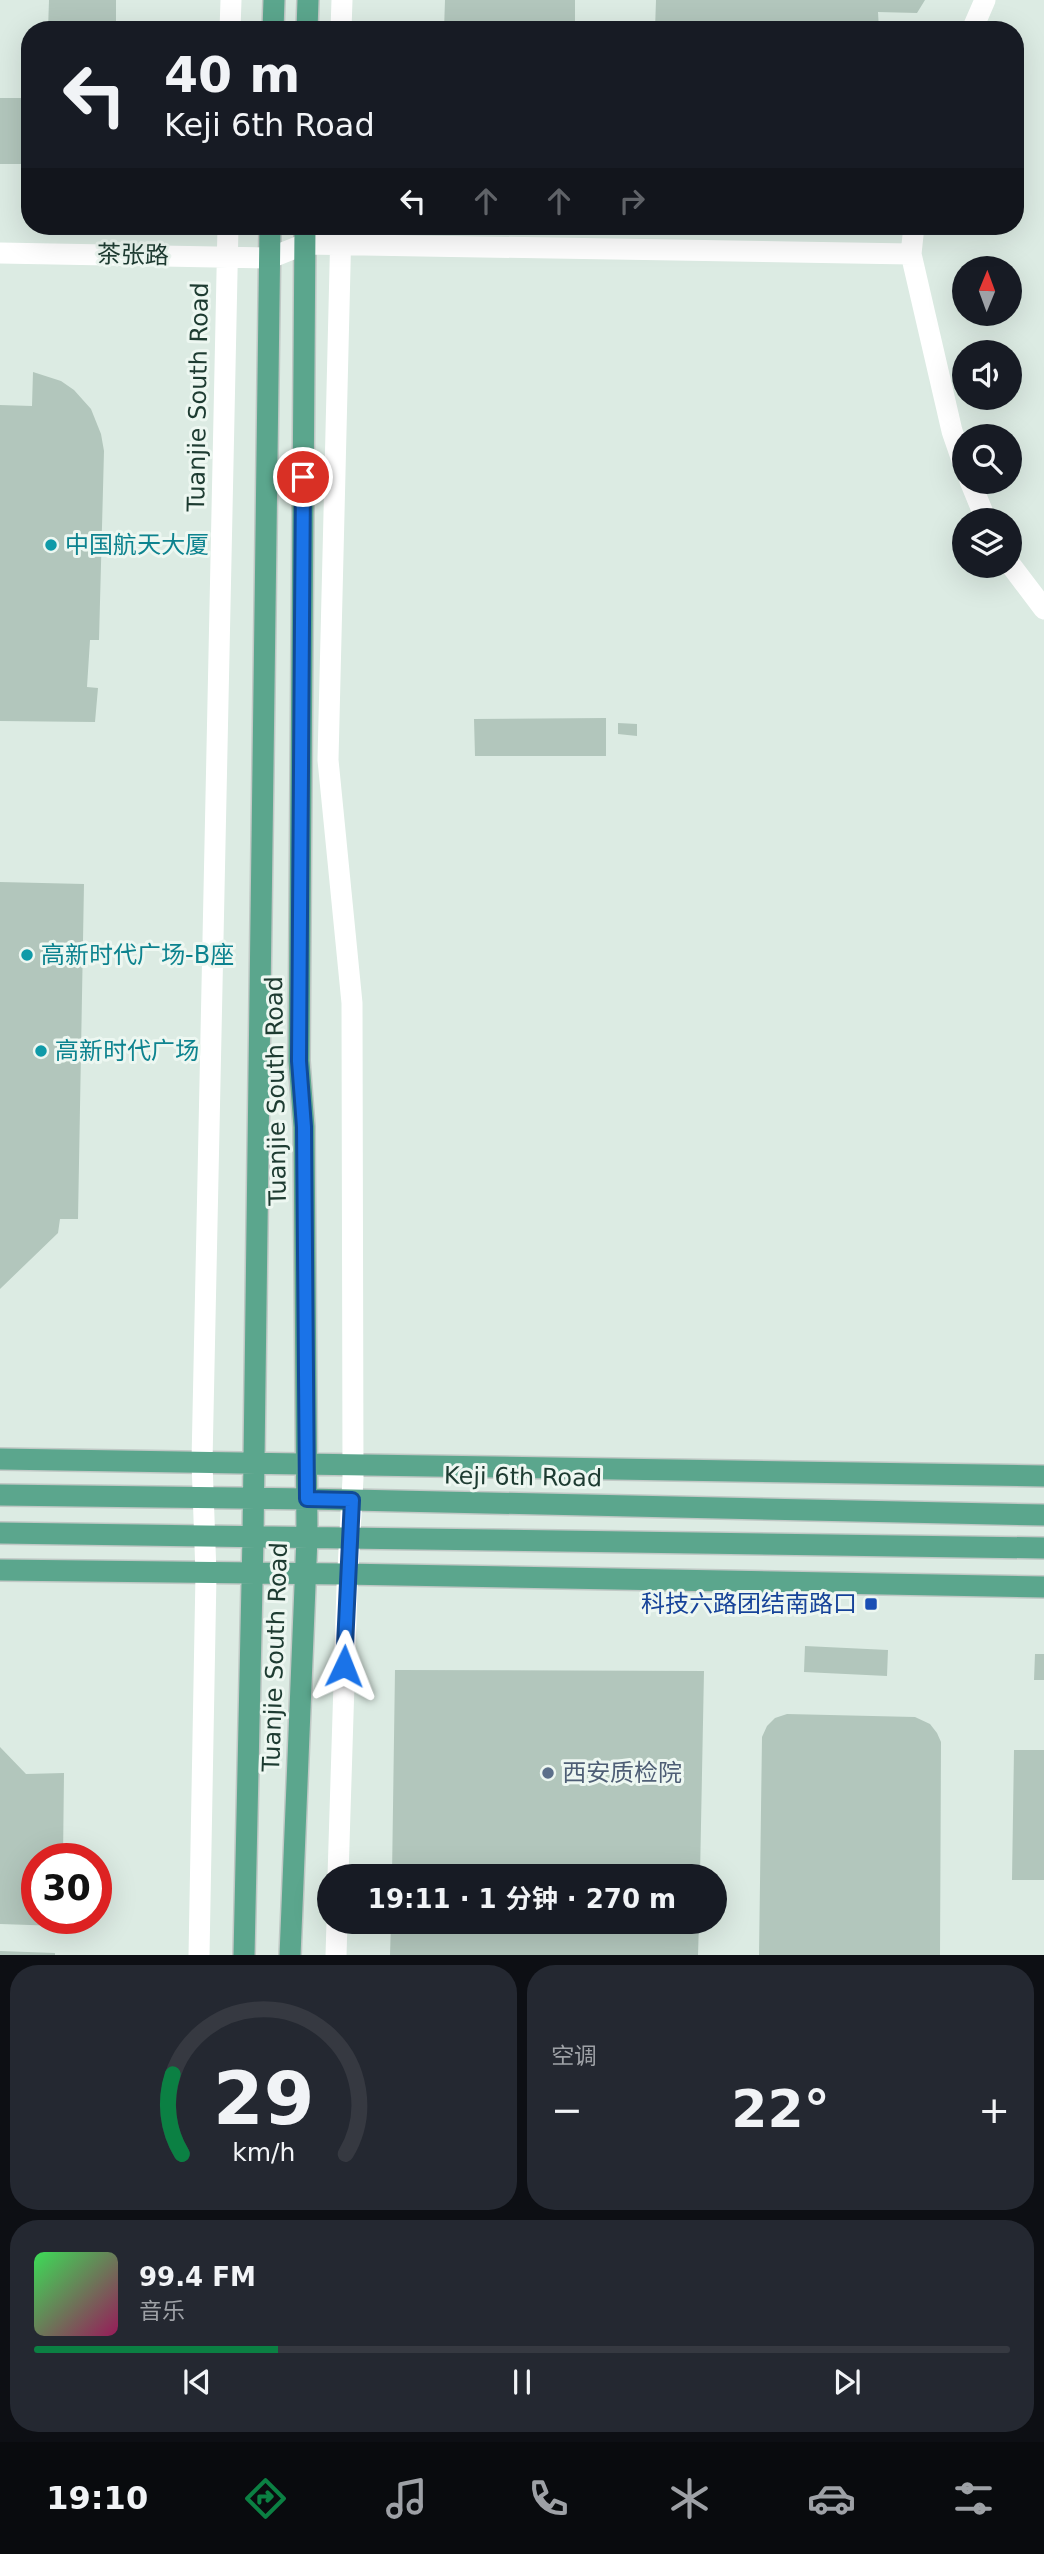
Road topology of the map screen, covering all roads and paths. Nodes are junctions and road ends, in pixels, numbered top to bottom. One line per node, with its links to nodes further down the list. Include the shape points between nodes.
1 (231, 0): 6 (street)
2 (274, 0): 7 (main road)
3 (308, 0): 8 (main road)
4 (342, 0): 9 (street)
5 (985, 0): 10 (street)
6 (230, 21)
7 (273, 21)
8 (307, 21)
9 (341, 21)
10 (976, 21)
11 (228, 235): 18 (street, Tuanjie South Road)
12 (270, 235): 19 (main road, Tuanjie South Road)
13 (305, 235): 14 (street); 19 (street, 茶张路); 26 (main road, Tuanjie South Road, via 299,1061 304,1127)
14 (341, 235): 17 (street); 27 (street, via 328,760 352,1003)
15 (913, 235): 17 (street)
16 (0, 253): 18 (street, 茶张路)
17 (911, 254): 20 (street)
18 (228, 257): 19 (street, 茶张路); 24 (street, Tuanjie South Road)
19 (270, 258): 25 (main road, Tuanjie South Road)
20 (952, 431)
21 (1021, 578): 22 (street)
22 (1044, 609)
23 (0, 1459): 24 (main road)
24 (202, 1462): 25 (main road); 30 (street, Tuanjie South Road)
25 (252, 1463): 26 (main road); 31 (main road, Tuanjie South Road)
26 (307, 1464): 27 (main road); 32 (main road, Tuanjie South Road)
27 (353, 1466): 28 (main road); 33 (street)
28 (1044, 1476)
29 (0, 1495): 30 (main road, Keji 6th Road)
30 (203, 1497): 31 (main road, Keji 6th Road); 36 (street, Tuanjie South Road)
31 (252, 1498): 32 (main road, Keji 6th Road); 37 (main road, Tuanjie South Road)
32 (307, 1499): 33 (main road, Keji 6th Road); 38 (main road, Tuanjie South Road)
33 (352, 1500): 34 (main road, Keji 6th Road); 39 (street)
34 (1044, 1515)
35 (0, 1533): 36 (main road)
36 (205, 1536): 37 (main road); 42 (street, Tuanjie South Road)
37 (253, 1537): 38 (main road); 43 (main road, Tuanjie South Road)
38 (307, 1537): 39 (main road); 44 (main road, Tuanjie South Road)
39 (350, 1537): 40 (main road); 45 (street)
40 (1044, 1548)
41 (0, 1570): 42 (main road)
42 (206, 1574): 43 (main road); 49 (street, Tuanjie South Road)
43 (252, 1574): 44 (main road); 50 (main road, Tuanjie South Road)
44 (305, 1574): 45 (main road); 51 (main road, Tuanjie South Road)
45 (347, 1574): 46 (main road); 47 (street)
46 (1044, 1587)
47 (338, 1864)
48 (337, 1934): 52 (street)
49 (199, 1955)
50 (244, 1955)
51 (290, 1955)
52 (336, 1955)

